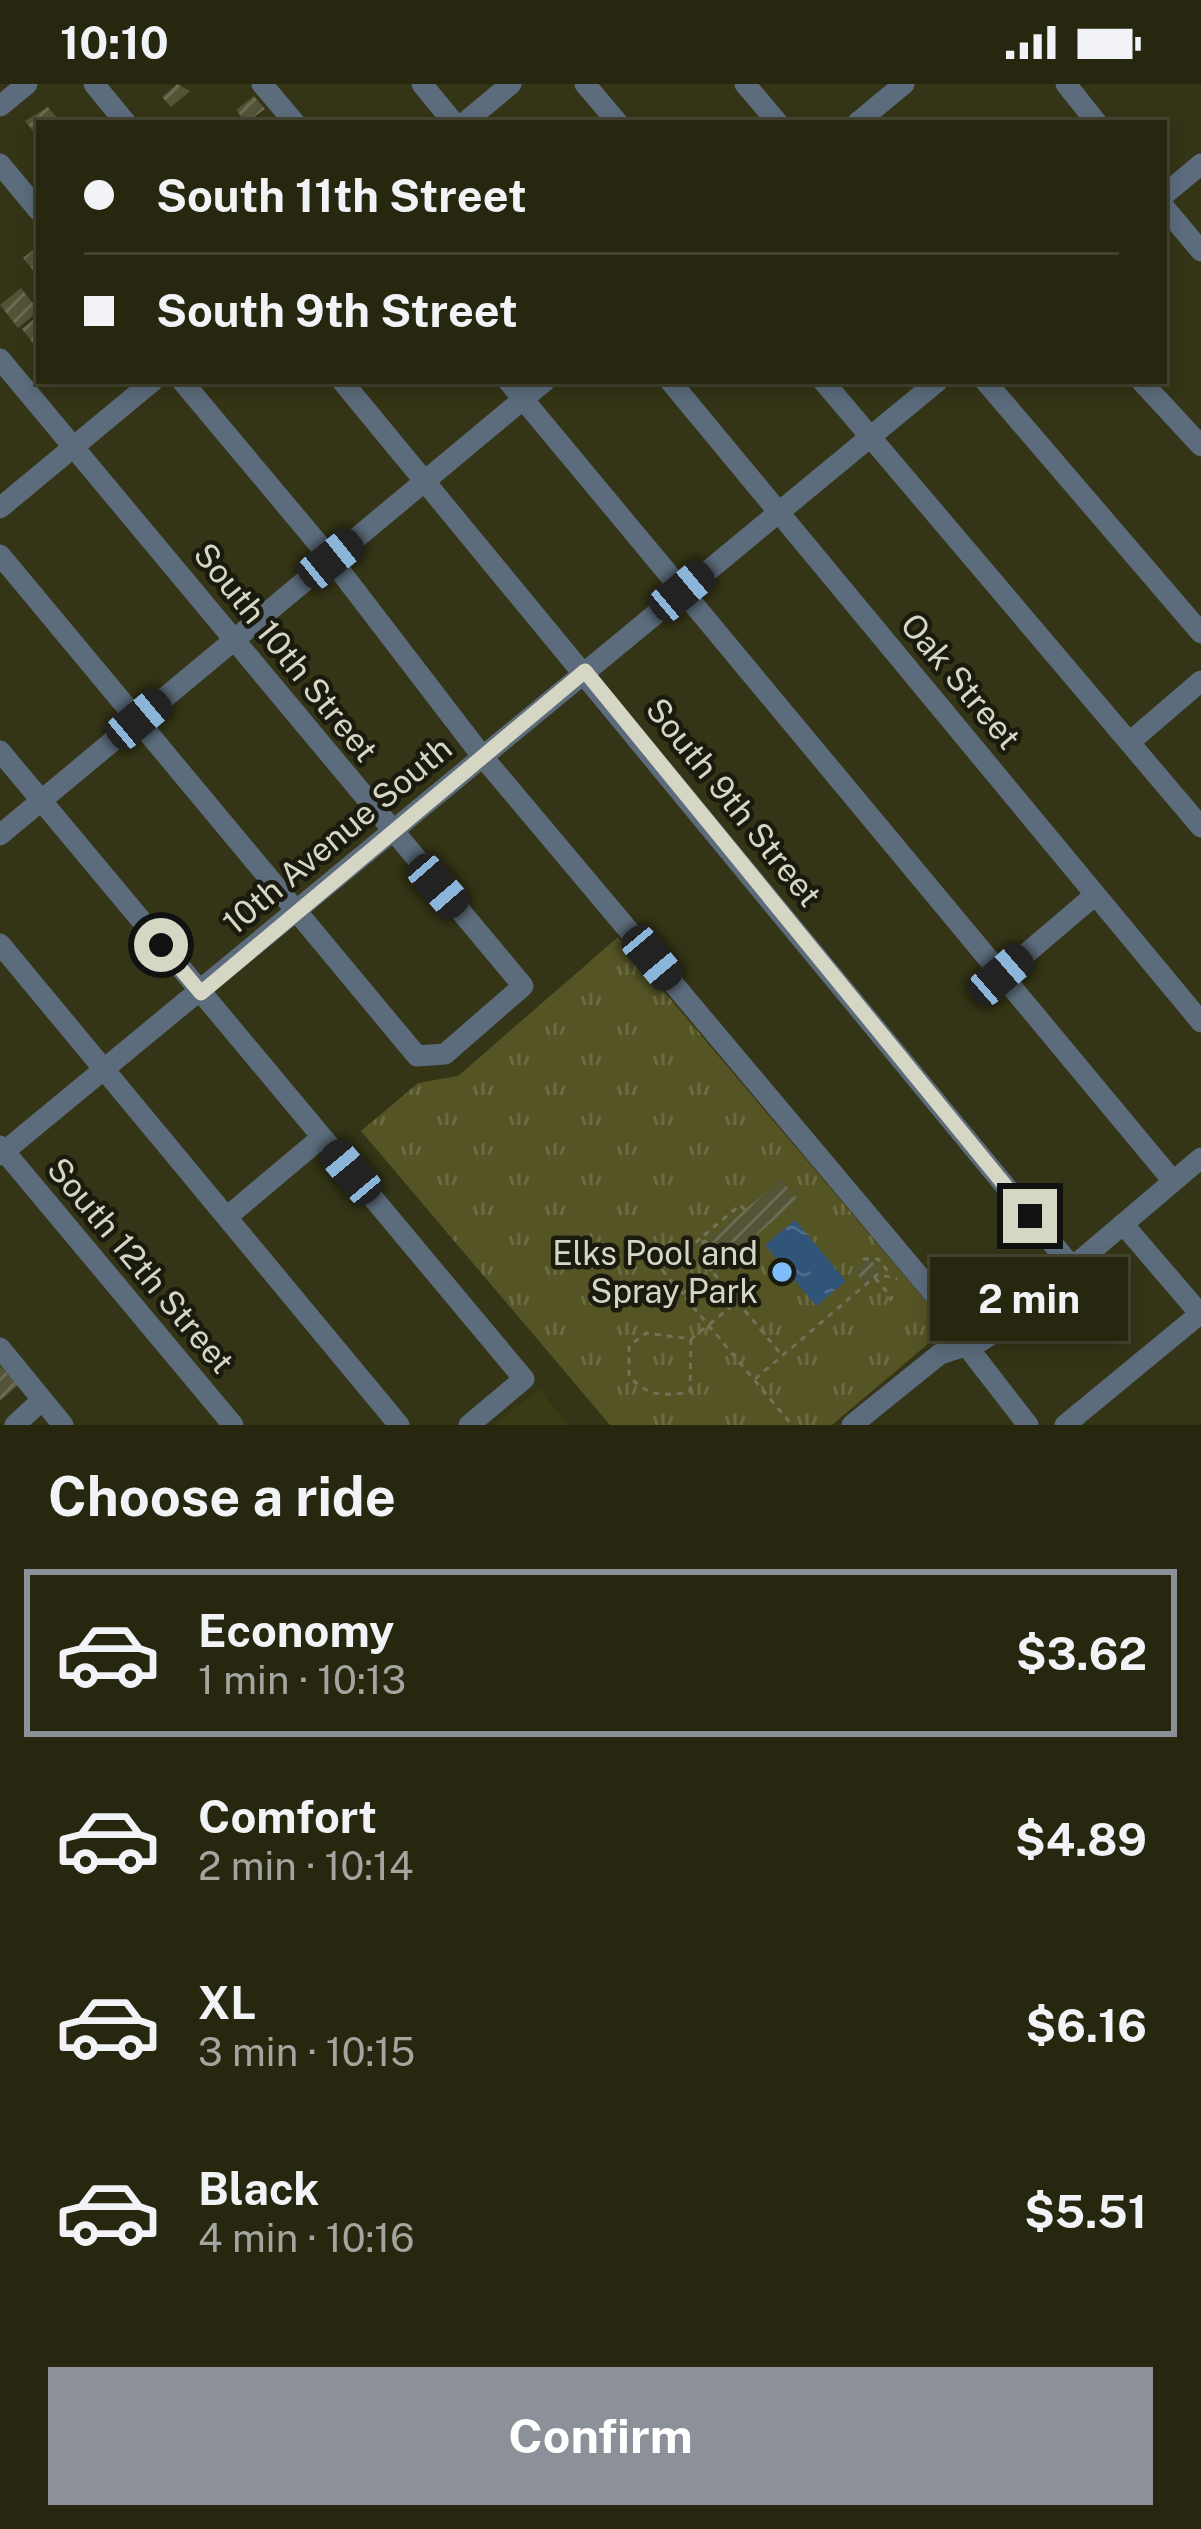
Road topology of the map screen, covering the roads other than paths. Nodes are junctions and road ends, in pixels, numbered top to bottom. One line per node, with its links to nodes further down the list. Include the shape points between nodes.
1 (27, 84): 10 (street)
2 (94, 84): 11 (street)
3 (262, 84): 12 (street)
4 (422, 84): 13 (street)
5 (511, 84): 14 (street)
6 (585, 84): 15 (street)
7 (746, 84): 16 (street)
8 (904, 84): 17 (street)
9 (1066, 84): 18 (street)
10 (0, 106)
11 (124, 120)
12 (292, 120)
13 (452, 120)
14 (468, 120)
15 (615, 120)
16 (776, 120)
17 (860, 120)
18 (1095, 120)
19 (0, 164): 22 (street)
20 (1201, 164): 21 (street)
21 (1167, 192)
22 (36, 207)
23 (1167, 211): 24 (street)
24 (1201, 251)
25 (0, 359): 38 (street, South 10th Street)
26 (149, 384): 38 (street)
27 (185, 384): 44 (street)
28 (345, 384): 40 (street, South 9th Street)
29 (510, 384): 36 (street)
30 (541, 384): 36 (street)
31 (672, 384): 42 (street, Oak Street)
32 (825, 384): 37 (street)
33 (934, 384): 37 (street, 10th Avenue South)
34 (989, 384): 46 (street)
35 (1144, 384): 39 (street)
36 (523, 399): 40 (street); 45 (street)
37 (866, 437): 42 (street, 10th Avenue South); 51 (street)
38 (73, 446): 41 (street); 47 (street, South 10th Street)
39 (1201, 446)
40 (427, 480): 44 (street); 48 (street, South 9th Street)
41 (0, 508)
42 (777, 511): 45 (street, 10th Avenue South); 58 (street, Oak Street)
43 (0, 555): 50 (street)
44 (331, 559): 47 (street); 53 (street)
45 (682, 591): 48 (street, 10th Avenue South); 61 (street)
46 (1201, 633)
47 (234, 639): 50 (street); 56 (street, South 10th Street)
48 (585, 671): 53 (street, 10th Avenue South); 71 (street, South 9th Street)
49 (1201, 681): 51 (street)
50 (139, 719): 54 (street); 59 (street)
51 (1131, 741): 55 (street)
52 (0, 751): 54 (street)
53 (482, 756): 56 (street, 10th Avenue South); 73 (street, via 956,1320)
54 (41, 801): 57 (street); 62 (street)
55 (1201, 826)
56 (391, 832): 59 (street, 10th Avenue South); 59 (street, South 10th Street, via 523,986 445,1054 417,1057)
57 (0, 835)
58 (1095, 895): 61 (street); 63 (street, Oak Street)
59 (298, 910): 62 (street, 10th Avenue South)
60 (0, 944): 64 (street)
61 (1001, 975): 68 (street)
62 (201, 993): 64 (street, 10th Avenue South); 65 (street)
63 (1201, 1022)
64 (106, 1072): 66 (street, 10th Avenue South); 69 (street)
65 (322, 1137): 69 (street); 80 (street, via 524,1379)
66 (1, 1151): 78 (street, South 12th Street)
67 (1201, 1158): 68 (street)
68 (1173, 1181): 70 (street)
69 (226, 1217): 79 (street)
70 (1123, 1224): 71 (street); 72 (street)
71 (1072, 1267): 73 (street)
72 (1200, 1314): 83 (street)
73 (968, 1345): 81 (street, via 931,1360); 82 (street)
74 (1, 1353): 75 (street)
75 (42, 1400): 76 (street); 77 (street)
76 (15, 1425)
77 (63, 1425)
78 (233, 1425)
79 (399, 1425)
80 (469, 1425)
81 (852, 1425)
82 (1028, 1425)
83 (1065, 1425)

